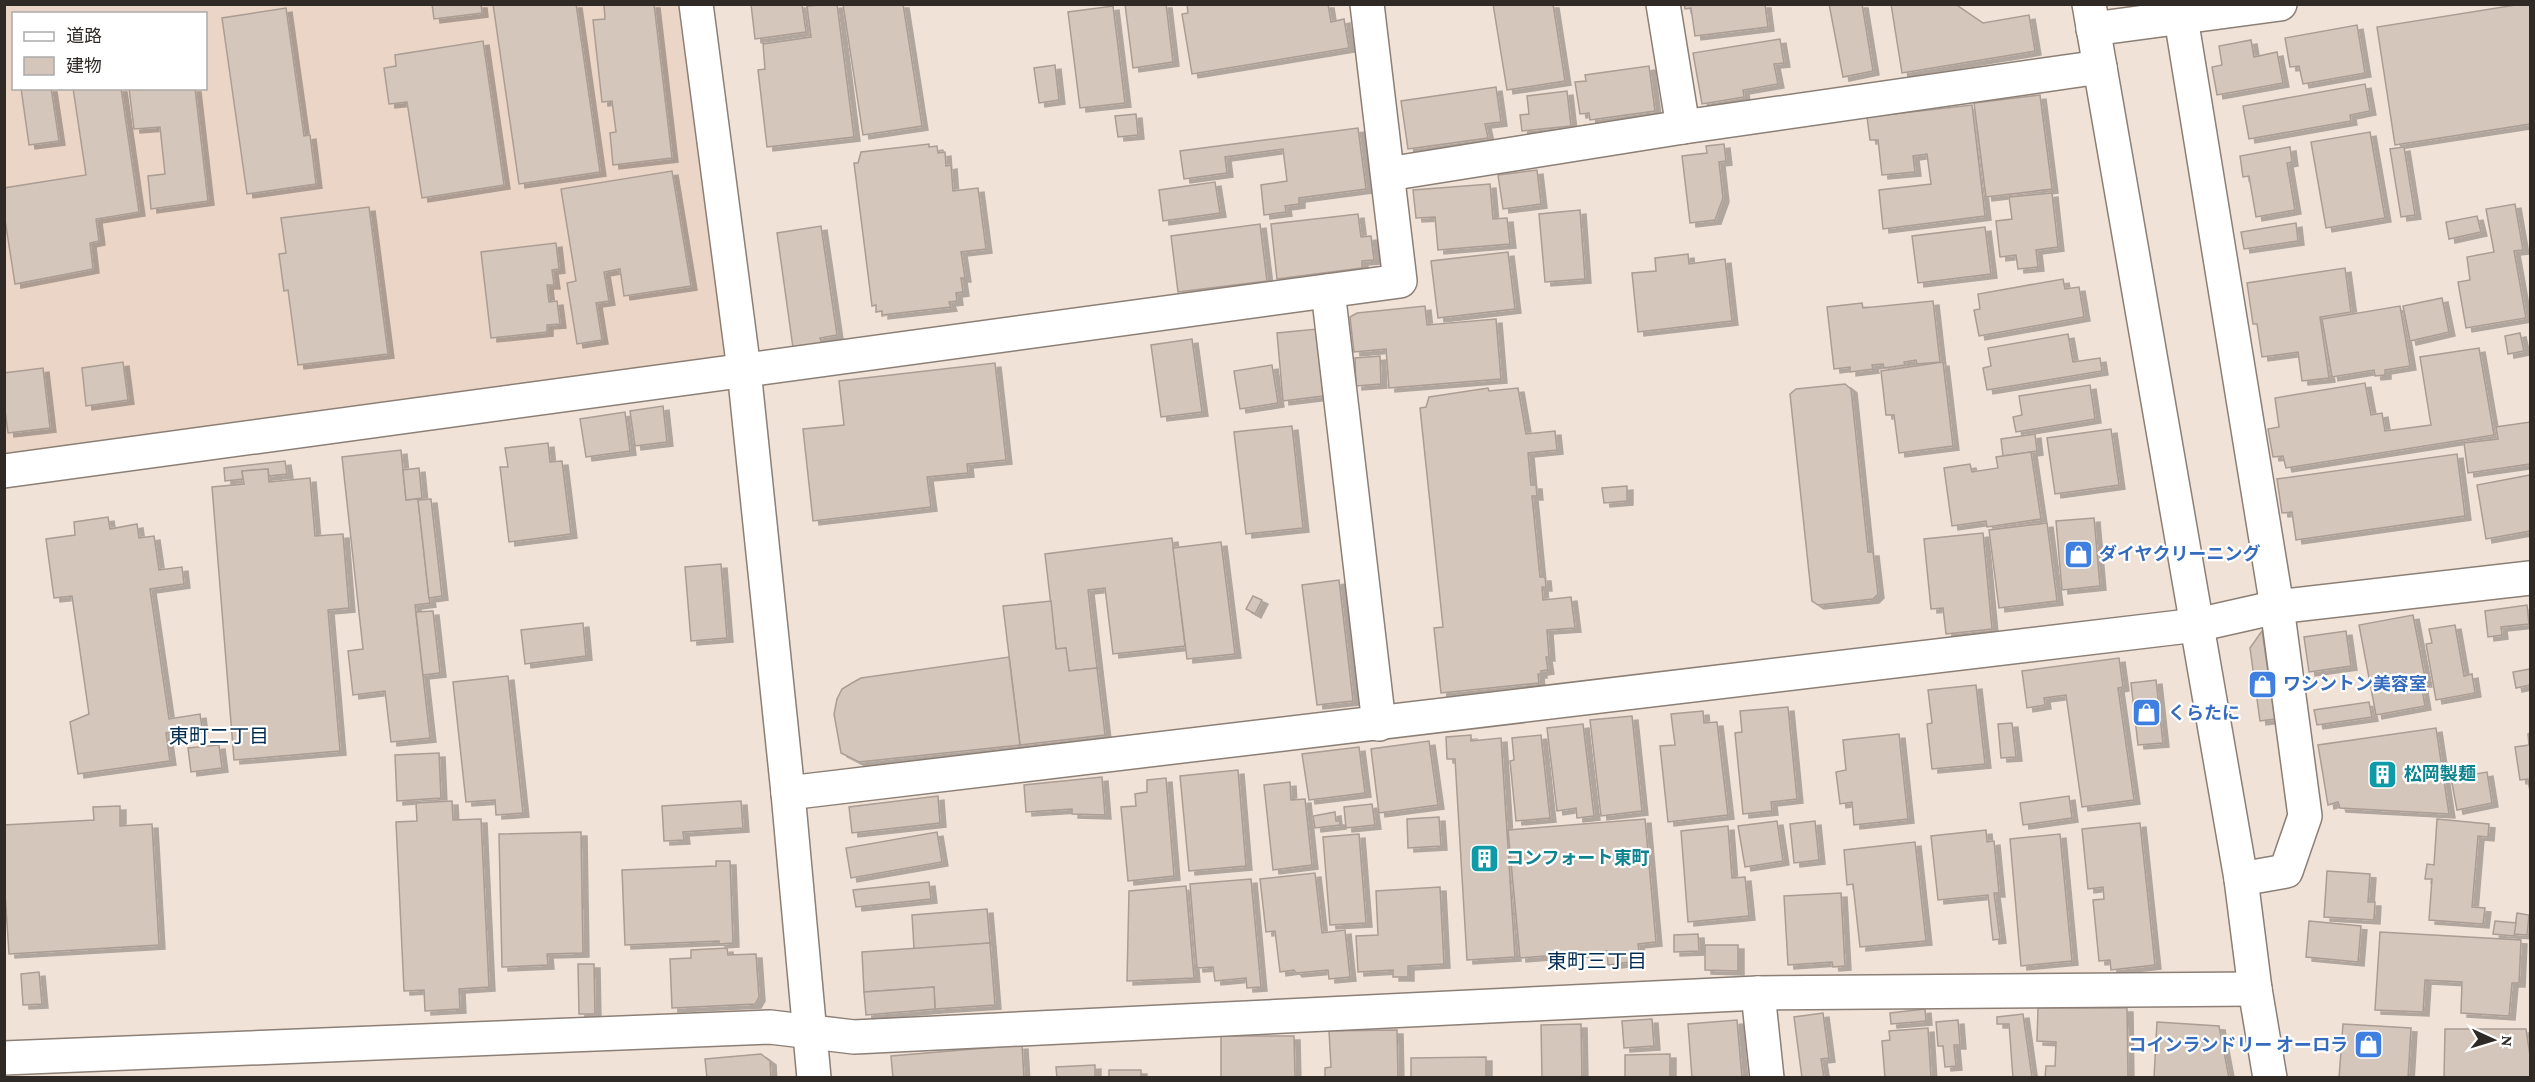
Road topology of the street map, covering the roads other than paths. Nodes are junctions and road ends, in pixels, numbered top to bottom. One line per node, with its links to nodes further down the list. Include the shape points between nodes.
1 (696, 4): 11 (street)
2 (1367, 4): 9 (street)
3 (1663, 4): 8 (street)
4 (2280, 4): 6 (street)
5 (2091, 17): 6 (street); 7 (street)
6 (2181, 18): 14 (street)
7 (2100, 67): 8 (street); 15 (street)
8 (1683, 127): 9 (street)
9 (1388, 174): 10 (street, via 1400,281)
10 (1328, 291): 11 (street); 16 (street)
11 (744, 370): 12 (street); 17 (street)
12 (4, 471)
13 (2530, 578): 14 (street)
14 (2277, 607): 15 (street); 18 (street, via 2305,816 2286,871)
15 (2197, 625): 16 (street); 18 (street)
16 (1380, 724): 17 (street)
17 (788, 793): 21 (street)
18 (2241, 879): 19 (street)
19 (2255, 989): 20 (street); 25 (street)
20 (1758, 993): 21 (street, via 854,1037); 24 (street)
21 (810, 1032): 22 (street, via 770,1027); 23 (street)
22 (4, 1058)
23 (814, 1077)
24 (1767, 1077)
25 (2270, 1077)

